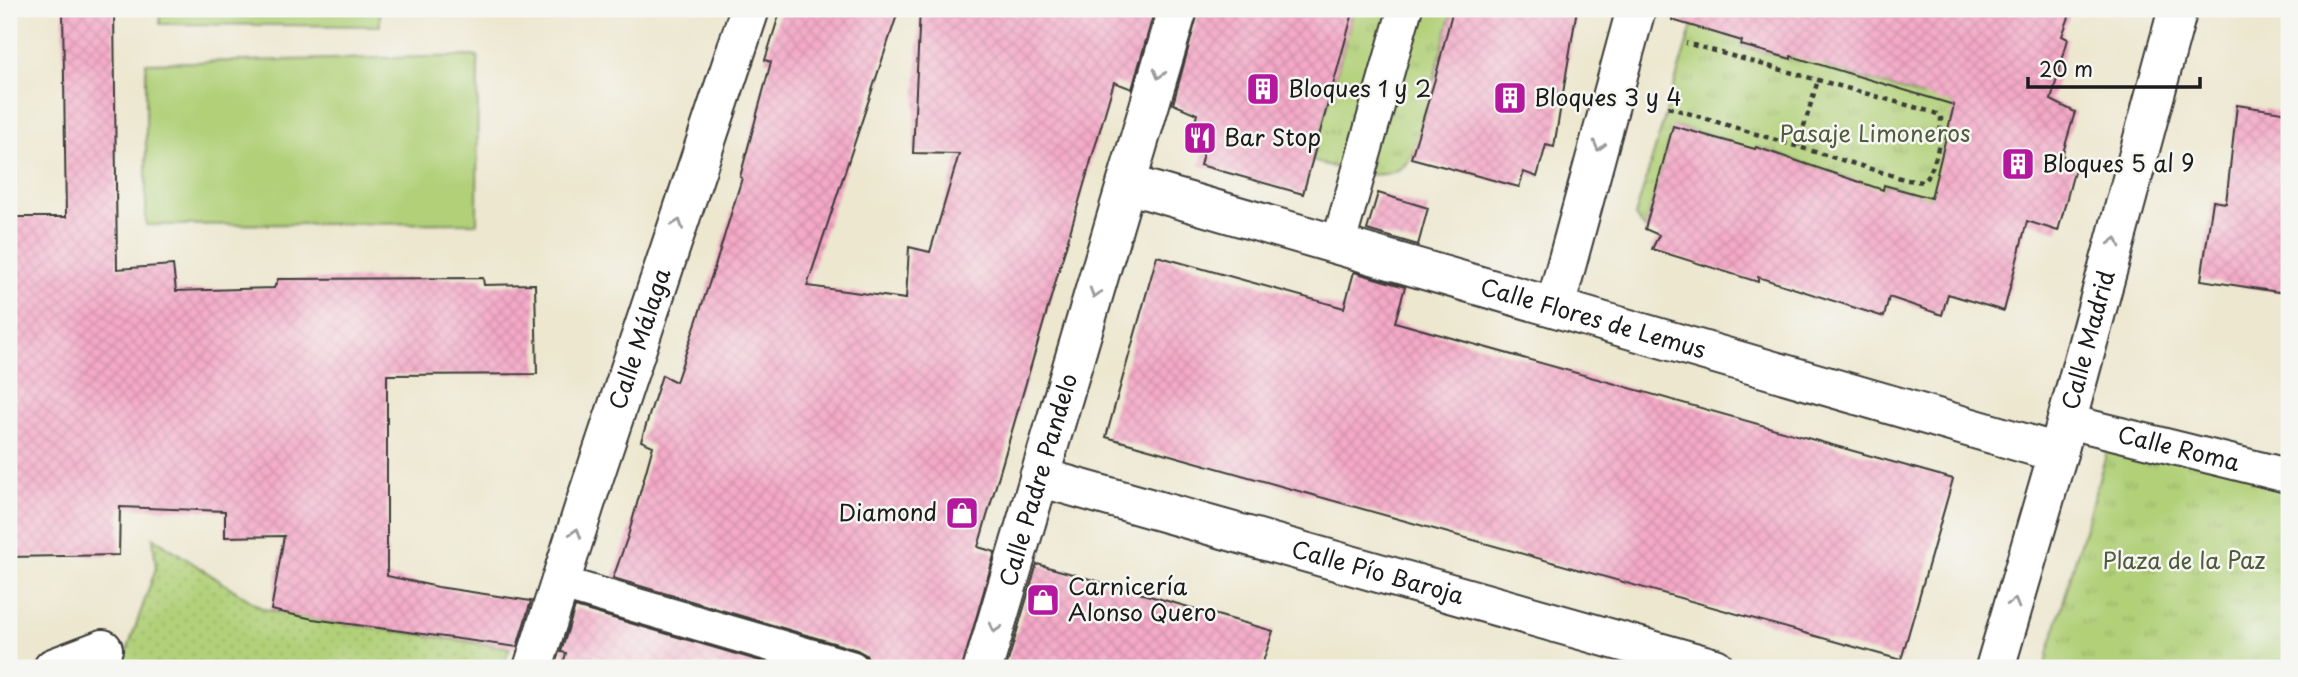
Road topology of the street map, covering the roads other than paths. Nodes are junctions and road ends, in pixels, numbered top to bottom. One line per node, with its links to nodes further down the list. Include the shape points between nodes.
1 (750, 9): 12 (street, Calle Málaga, one-way to 1)
2 (1178, 9): 6 (street, Calle Padre Pandelo, one-way to 6)
3 (1405, 9): 7 (street)
4 (1636, 9): 8 (street, one-way to 8)
5 (2178, 9): 9 (street, Calle Madrid, one-way to 5)
6 (1127, 184): 7 (street, Calle Flores de Lemus); 11 (street, Calle Padre Pandelo, one-way to 11)
7 (1338, 245): 8 (street, Calle Flores de Lemus)
8 (1555, 307): 9 (street, Calle Flores de Lemus)
9 (2062, 437): 10 (street, Calle Roma); 20 (street, Calle Madrid, one-way to 9)
10 (2289, 476)
11 (1039, 477): 14 (street, Calle Pío Baroja); 18 (street, Calle Padre Pandelo, one-way to 18)
12 (560, 583): 16 (street, Calle Málaga); 17 (street)
13 (103, 649): 15 (street)
14 (1647, 659): 19 (street, Calle Pío Baroja)
15 (53, 668)
16 (533, 668)
17 (852, 668)
18 (983, 668)
19 (1716, 668)
20 (1995, 668)

